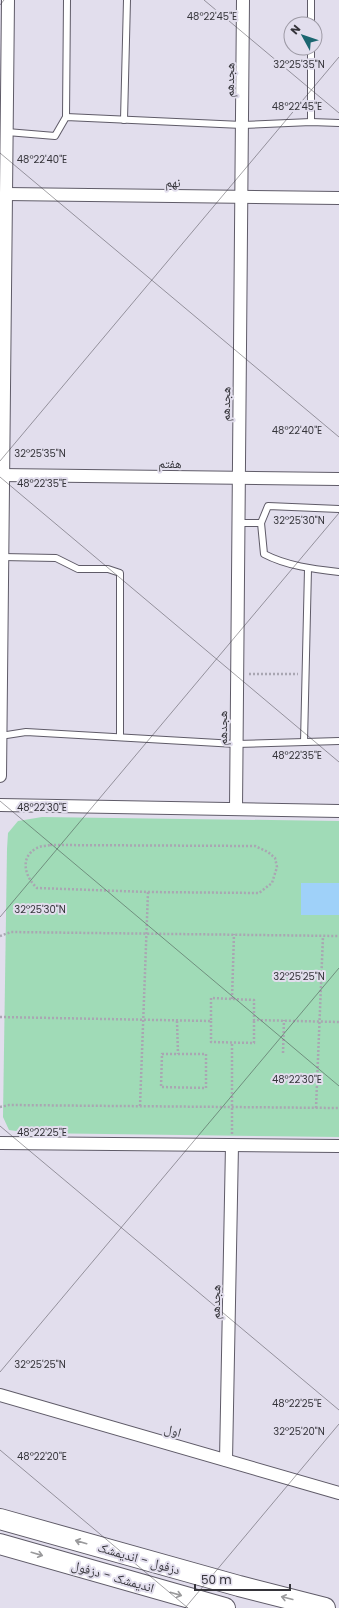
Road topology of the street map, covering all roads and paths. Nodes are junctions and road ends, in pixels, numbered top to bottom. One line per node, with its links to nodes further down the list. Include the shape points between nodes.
1 (8, 0): 7 (street)
2 (67, 0): 9 (lane)
3 (127, 0): 10 (lane)
4 (243, 0): 13 (street, هجدهم)
5 (311, 0): 6 (lane)
6 (311, 16)
7 (4, 22): 14 (street)
8 (311, 56): 11 (lane)
9 (66, 118): 10 (lane); 14 (lane, via 55,136)
10 (124, 120): 13 (lane)
11 (311, 122): 12 (lane); 13 (lane)
12 (339, 123)
13 (242, 125): 16 (street, هجدهم)
14 (7, 132): 15 (street)
15 (6, 194): 16 (street, نهم); 18 (street)
16 (242, 197): 17 (street, نهم); 19 (street, هجدهم)
17 (339, 198)
18 (2, 475): 19 (street, هفتم); 24 (street)
19 (238, 478): 20 (street, هفتم); 22 (street, هجدهم)
20 (339, 479)
21 (339, 509): 23 (lane, via 268,506)
22 (238, 523): 23 (lane); 28 (street, هجدهم)
23 (261, 523): 25 (lane, via 264,554)
24 (2, 550): 27 (street); 31 (lane, via 56,558 78,569 108,569 120,573)
25 (308, 569): 26 (lane); 29 (lane)
26 (339, 572)
27 (1, 589): 30 (street)
28 (237, 674): 29 (path); 34 (street, هجدهم)
29 (306, 674): 33 (lane)
30 (0, 736): 31 (lane, via 26,732); 35 (street)
31 (120, 737): 34 (lane)
32 (339, 741): 33 (lane)
33 (304, 742): 34 (lane)
34 (236, 744): 38 (street, هجدهم)
35 (0, 769): 36 (street)
36 (0, 776)
37 (0, 805): 38 (street)
38 (236, 809): 39 (street)
39 (339, 811)
40 (148, 892): 40 (path, via 259,893 272,883 276,867 275,858 255,846 50,845 36,848 27,857 25,870 30,882 37,888); 41 (path)
41 (147, 933): 42 (path); 43 (path, via 11,932); 48 (path)
42 (234, 934): 44 (path); 46 (path)
43 (0, 936)
44 (323, 936): 45 (path); 52 (path)
45 (339, 936)
46 (232, 999): 49 (path, via 254,1000); 53 (path, via 211,998)
47 (0, 1017): 48 (path)
48 (144, 1020): 51 (path); 58 (path)
49 (254, 1020): 50 (path); 55 (path, via 254,1043)
50 (284, 1020): 52 (path); 56 (path)
51 (177, 1021): 53 (path); 57 (path)
52 (319, 1021): 54 (path); 61 (path)
53 (210, 1022): 55 (path, via 211,1042)
54 (339, 1022)
55 (232, 1042): 60 (path)
56 (283, 1053)
57 (178, 1054): 57 (path, via 162,1054 162,1088 206,1088 206,1054)
58 (140, 1106): 59 (path); 60 (path)
59 (0, 1107)
60 (232, 1107): 61 (path); 64 (path)
61 (316, 1108): 62 (path)
62 (339, 1108)
63 (0, 1143): 64 (street)
64 (232, 1145): 65 (street); 67 (street, هجدهم)
65 (339, 1146)
66 (0, 1395): 67 (street, اول)
67 (226, 1460): 68 (street, اول)
68 (339, 1493)
69 (0, 1519): 72 (main road, دزفول - اندیمشک, one-way to 69)
70 (0, 1544): 71 (main road, اندیمشک - دزفول, one-way to 71)
71 (225, 1608)
72 (325, 1608)

